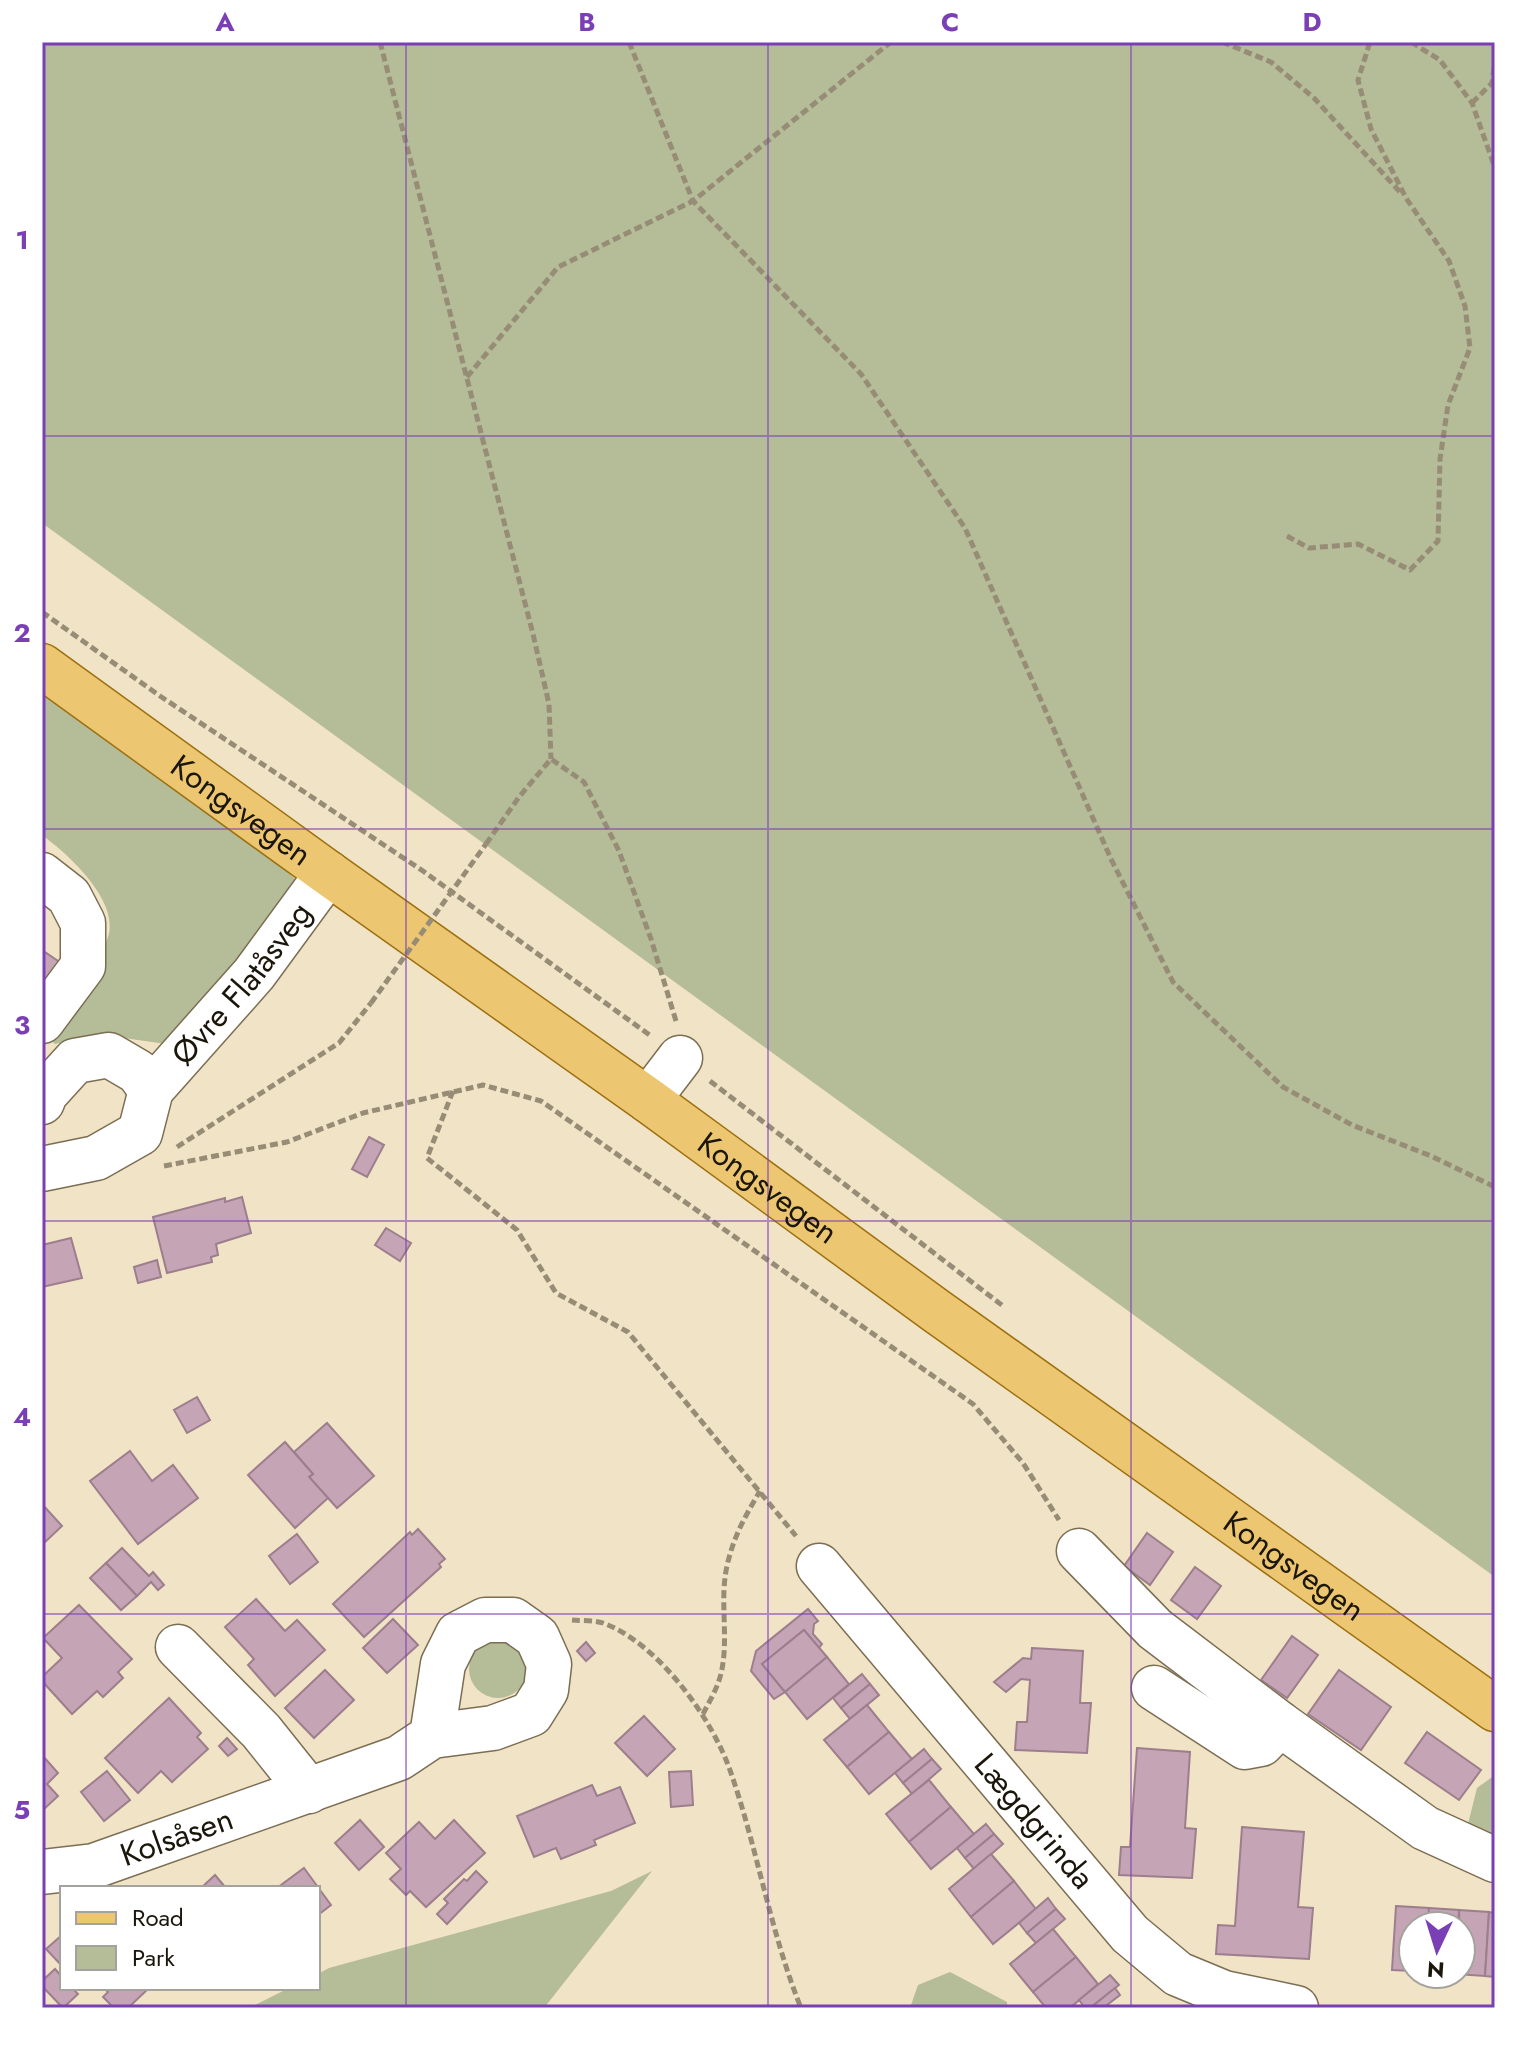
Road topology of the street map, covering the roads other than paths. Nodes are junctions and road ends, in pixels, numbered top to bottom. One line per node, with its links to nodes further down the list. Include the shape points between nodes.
1 (42, 666): 2 (main road, Kongsvegen)
2 (328, 873): 6 (street, Øvre Flatåsveg, via 254,974); 7 (main road, Kongsvegen)
3 (42, 875): 4 (street, via 69,896 83,923 83,966)
4 (42, 1021)
5 (680, 1058): 7 (street)
6 (151, 1090): 8 (street, Øvre Flatåsveg, via 138,1072 109,1055 75,1061); 9 (street, Øvre Flatåsveg, via 140,1133 96,1158)
7 (648, 1100): 14 (main road, Kongsvegen)
8 (42, 1102)
9 (42, 1169)
10 (1079, 1551): 15 (street, via 1155,1629)
11 (819, 1566): 20 (street, Lægdgrinda, via 1130,1934 1178,1974 1224,1993)
12 (178, 1647): 17 (street, via 261,1731)
13 (1154, 1688): 15 (street, via 1245,1747 1261,1744)
14 (1495, 1709)
15 (1280, 1724): 18 (street, via 1425,1828)
16 (432, 1736): 16 (street, Kolsåsen, via 493,1728 531,1714 546,1690 549,1664 537,1637 513,1620 485,1620 458,1634 443,1664); 17 (street, Kolsåsen, via 399,1758)
17 (309, 1791): 19 (street, Kolsåsen, via 94,1866)
18 (1495, 1860)
19 (42, 1872)
20 (1296, 2008)

